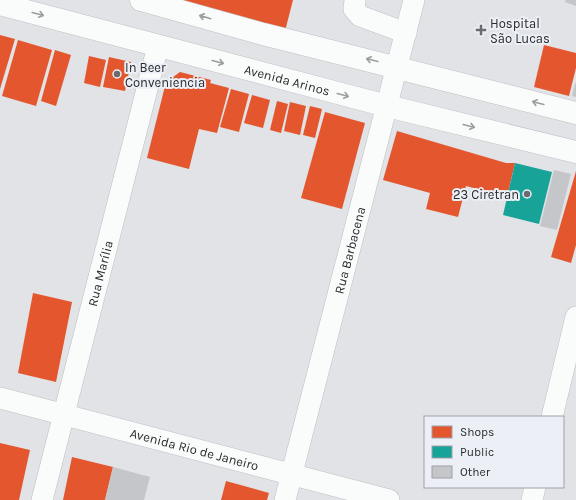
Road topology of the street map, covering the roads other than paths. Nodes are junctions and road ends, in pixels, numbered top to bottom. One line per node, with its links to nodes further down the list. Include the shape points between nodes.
1 (142, 0): 4 (main road)
2 (355, 0): 6 (street, via 354,9 360,16)
3 (414, 0): 6 (street, Rua Barbacena)
4 (169, 3): 8 (main road, one-way to 4, via 263,34)
5 (0, 4): 7 (main road, Avenida Arinos, one-way to 7)
6 (406, 33): 8 (street, Rua Barbacena)
7 (158, 46): 9 (main road, Avenida Arinos, one-way to 9); 14 (street, Rua Marília)
8 (397, 66): 9 (street, Rua Barbacena); 10 (main road, one-way to 8)
9 (387, 106): 11 (main road, Avenida Arinos, one-way to 11); 16 (street, Rua Barbacena)
10 (576, 113)
11 (576, 152)
12 (576, 317): 15 (street)
13 (0, 398): 14 (street, Avenida Rio de Janeiro)
14 (64, 415): 16 (street, Avenida Rio de Janeiro); 18 (street, Rua Marília)
15 (552, 416)
16 (292, 474): 19 (street, Rua Barbacena); 20 (street, Avenida Rio de Janeiro)
17 (535, 488): 21 (street)
18 (42, 500)
19 (286, 500)
20 (389, 500)
21 (532, 500)

